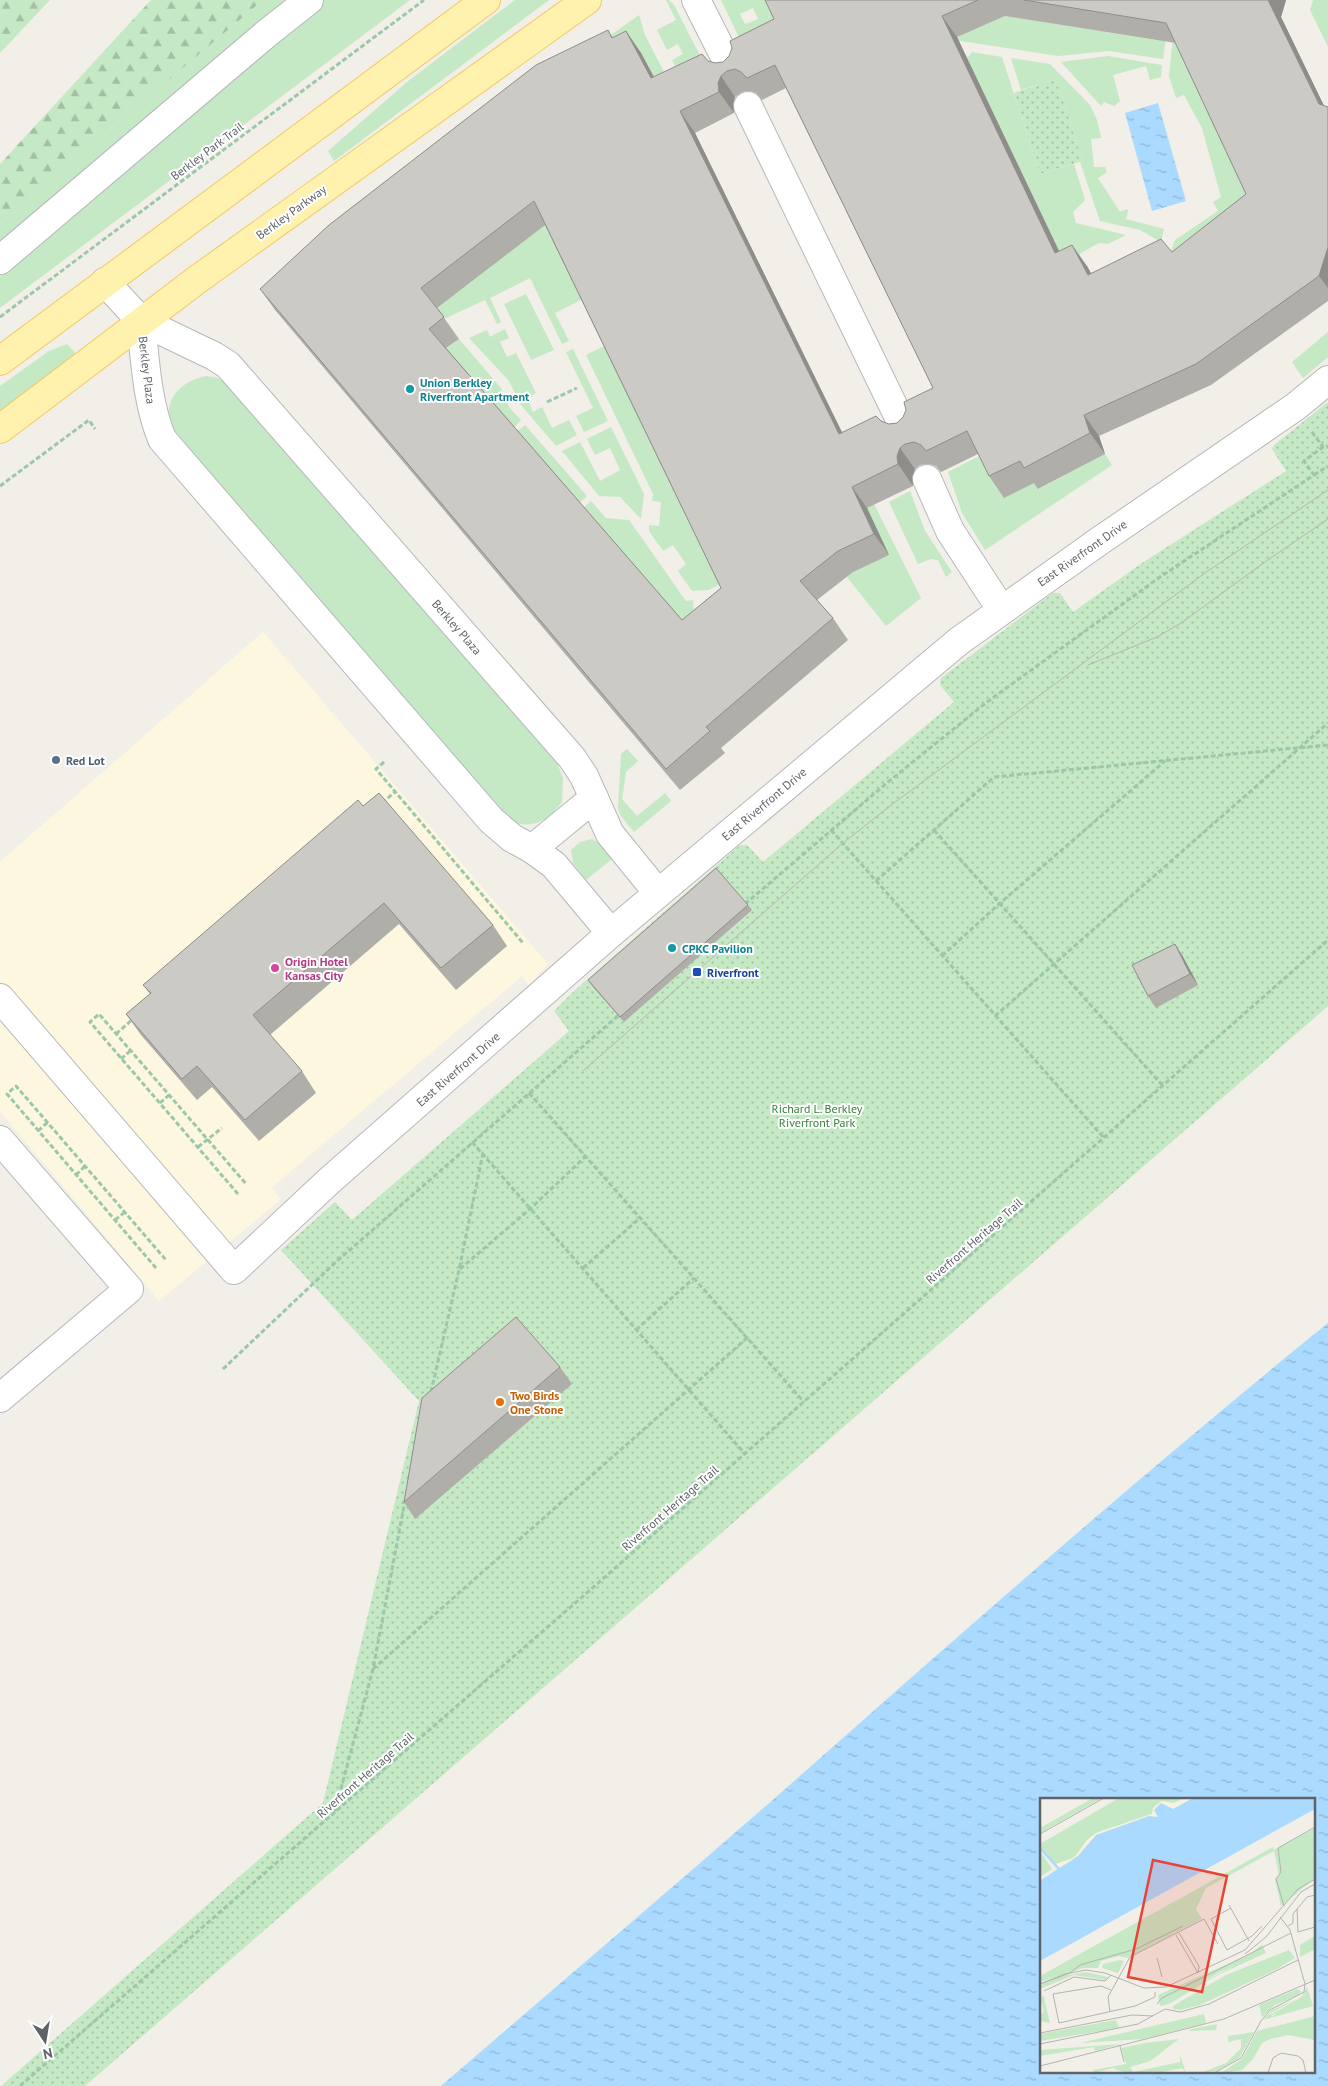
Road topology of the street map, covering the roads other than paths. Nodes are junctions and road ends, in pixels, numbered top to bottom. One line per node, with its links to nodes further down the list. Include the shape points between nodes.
1 (309, 0): 7 (street)
2 (486, 0): 8 (main road)
3 (587, 0): 9 (main road, Berkley Parkway)
4 (696, 0): 5 (street)
5 (731, 69)
6 (748, 106): 13 (street)
7 (0, 260)
8 (105, 282): 9 (street); 10 (main road)
9 (140, 322): 12 (main road, Berkley Parkway); 16 (street, Berkley Plaza, via 228,365 572,758); 17 (street, Berkley Plaza, via 150,398 162,439 491,820 512,838)
10 (0, 361)
11 (1328, 380): 15 (street, East Riverfront Drive, via 1295,407)
12 (0, 429)
13 (905, 430)
14 (927, 479): 15 (street, via 950,531)
15 (1001, 609): 18 (street, East Riverfront Drive, via 959,640)
16 (594, 798): 17 (street); 18 (street, Berkley Plaza, via 610,834)
17 (532, 849): 19 (street, Berkley Plaza, via 554,866)
18 (658, 893): 19 (street, East Riverfront Drive)
19 (611, 933): 20 (street, East Riverfront Drive, via 329,1181 234,1270)
20 (0, 998)
21 (0, 1140): 22 (street, via 129,1289)
22 (0, 1398)

